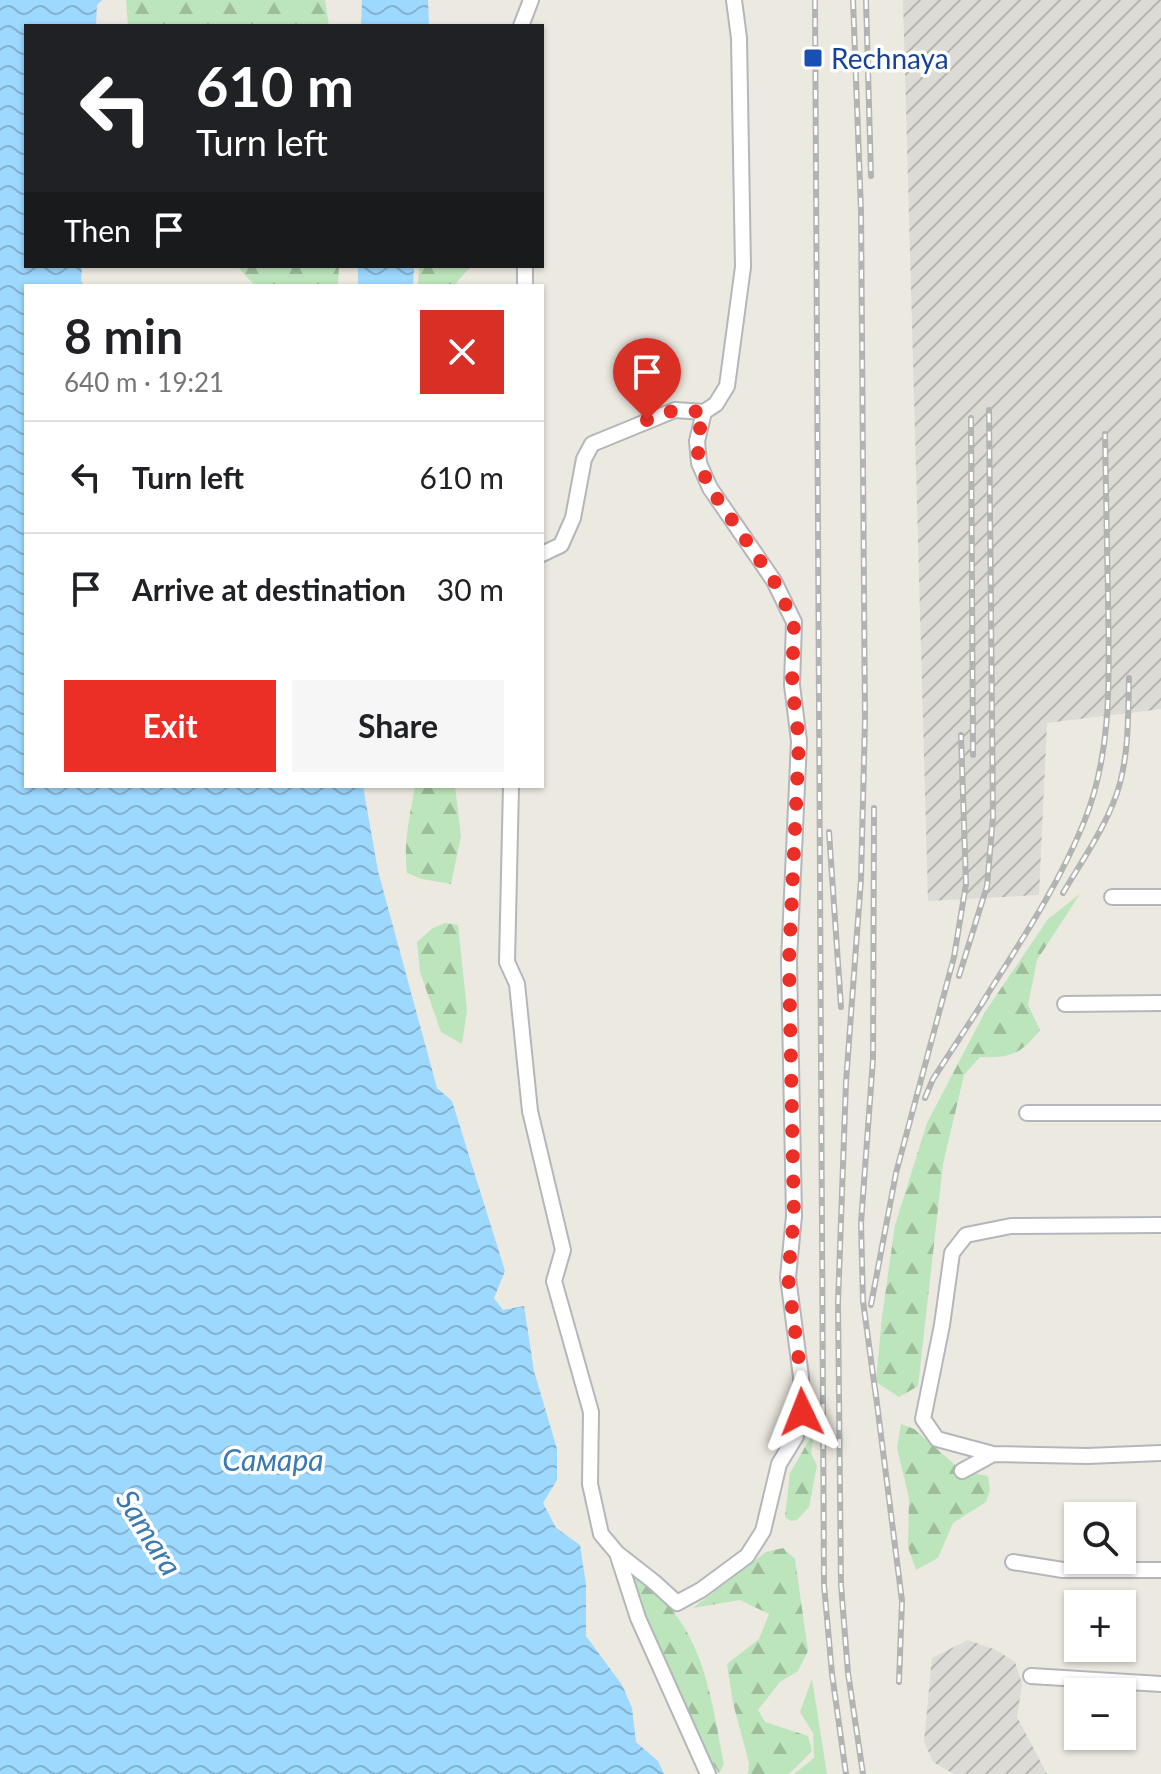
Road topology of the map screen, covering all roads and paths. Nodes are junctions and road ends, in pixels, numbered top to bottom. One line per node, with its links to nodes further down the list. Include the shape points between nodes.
1 (531, 0): 3 (street)
2 (734, 0): 4 (street, via 743,267 727,386)
3 (522, 24)
4 (704, 412): 5 (street, via 675,410 592,444 584,459 573,518 561,545); 17 (street, via 697,441 704,476 774,581 794,622 792,685 799,741 789,961 794,1216 788,1277 802,1412 796,1436 779,1464 763,1531 747,1556 677,1603)
5 (544, 553)
6 (511, 788): 17 (street, via 507,962 517,984 530,1111 563,1250 554,1281 591,1412 590,1484 601,1534)
7 (1112, 897): 8 (street)
8 (1161, 897)
9 (1161, 1003): 10 (street)
10 (1065, 1004)
11 (1027, 1113): 12 (street)
12 (1161, 1113)
13 (1161, 1225): 15 (street, via 1011,1226 966,1235 952,1253 923,1419 937,1439)
14 (1161, 1453): 15 (street)
15 (993, 1454): 16 (street)
16 (962, 1471)
17 (617, 1553): 22 (street, via 638,1618)
18 (1013, 1562): 19 (street, via 1063,1570)
19 (1161, 1570)
20 (1031, 1676): 21 (street)
21 (1161, 1684)
22 (708, 1774)

